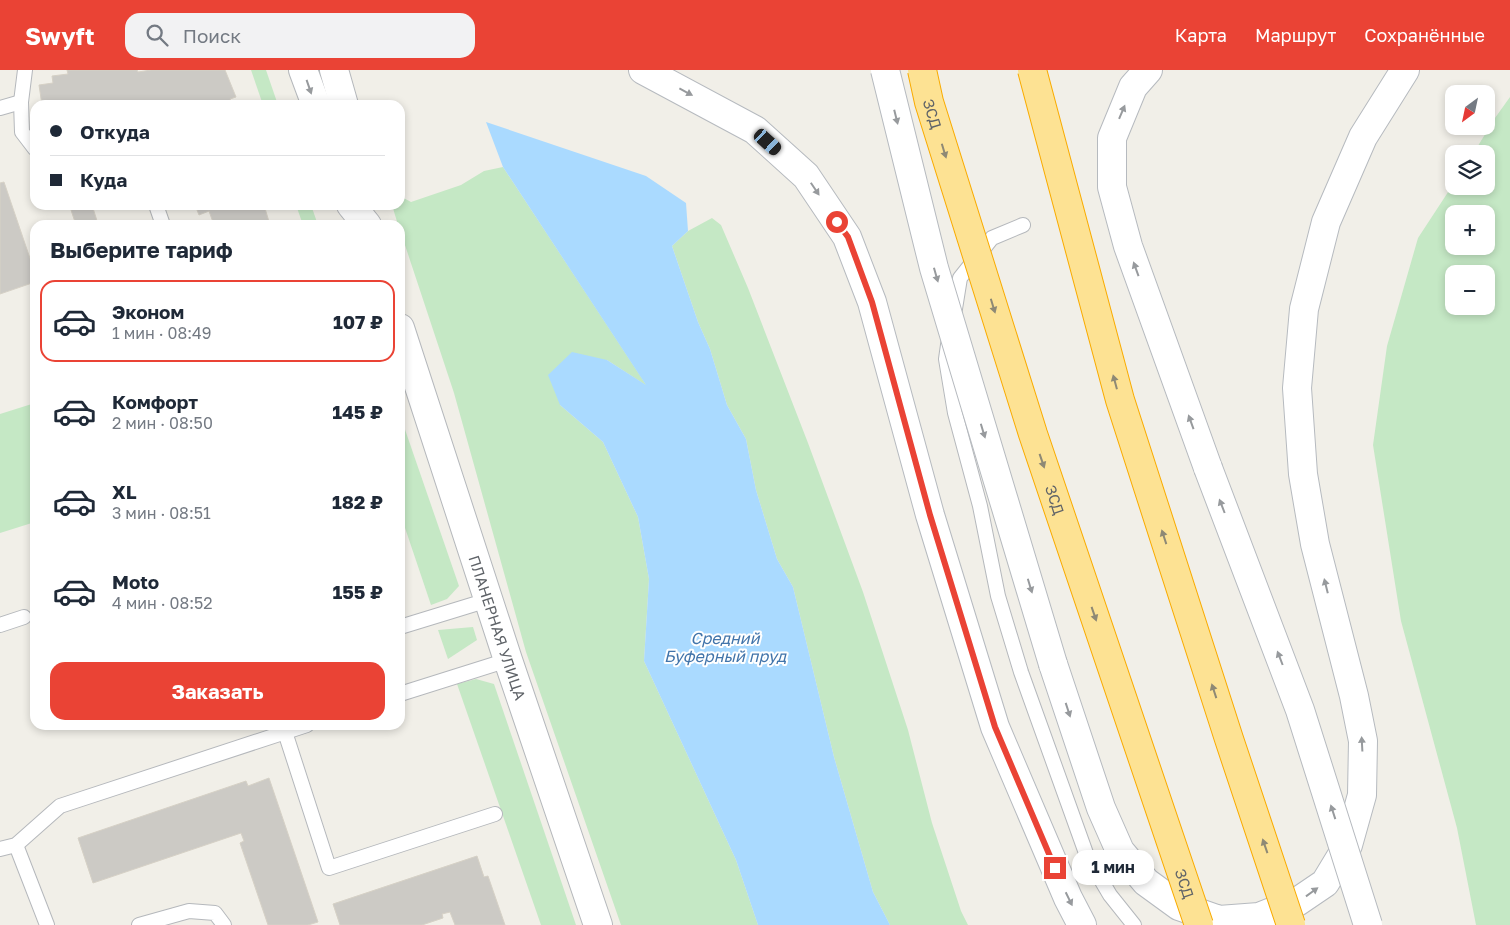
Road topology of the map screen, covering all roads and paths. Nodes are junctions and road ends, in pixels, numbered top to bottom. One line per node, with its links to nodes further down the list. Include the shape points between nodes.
1 (25, 70): 12 (lane)
2 (303, 70): 10 (main road, one-way to 10)
3 (334, 70): 11 (main road)
4 (643, 70): 32 (main road, one-way to 32, via 755,130 806,176 848,237 872,302 930,515 995,727)
5 (885, 70): 9 (main road, one-way to 9, bridge, via 934,268 1053,664 1101,808 1120,850 1146,882 1179,906 1219,920 1259,917 1297,902 1325,882 1348,844 1362,795 1363,741 1315,544 1304,474 1297,388 1304,308 1326,222 1363,137)
6 (922, 70): 34 (highway, ЗСД, one-way to 34, bridge, via 929,102 1033,434)
7 (1032, 70): 35 (highway, one-way to 7, bridge, via 1120,400)
8 (1148, 70): 36 (main road, one-way to 8, bridge, via 1300,710 1128,246 1112,187 1112,138 1133,87)
9 (1405, 70)
10 (314, 100)
11 (343, 100)
12 (21, 102): 13 (lane); 14 (lane, via 22,132)
13 (0, 108)
14 (30, 142)
15 (1023, 225): 33 (lane, via 992,238 960,278 946,359 955,413 980,506 998,596 1021,672 1087,856 1110,895)
16 (405, 343): 17 (main road, ПЛАНЕРНАЯ УЛИЦА)
17 (488, 600): 20 (lane); 21 (main road, ПЛАНЕРНАЯ УЛИЦА)
18 (24, 617): 19 (lane)
19 (0, 625)
20 (405, 626)
21 (508, 660): 22 (lane); 31 (main road, ПЛАНЕРНАЯ УЛИЦА)
22 (405, 692)
23 (291, 730): 24 (lane)
24 (285, 732): 25 (lane, via 329,868); 26 (lane, via 60,806)
25 (495, 814)
26 (16, 845): 27 (lane); 28 (lane)
27 (0, 849)
28 (47, 925)
29 (138, 925): 30 (lane, via 189,911 215,913)
30 (224, 925)
31 (598, 925)
32 (1082, 925)
33 (1134, 925)
34 (1199, 925)
35 (1291, 925)
36 (1368, 925)

